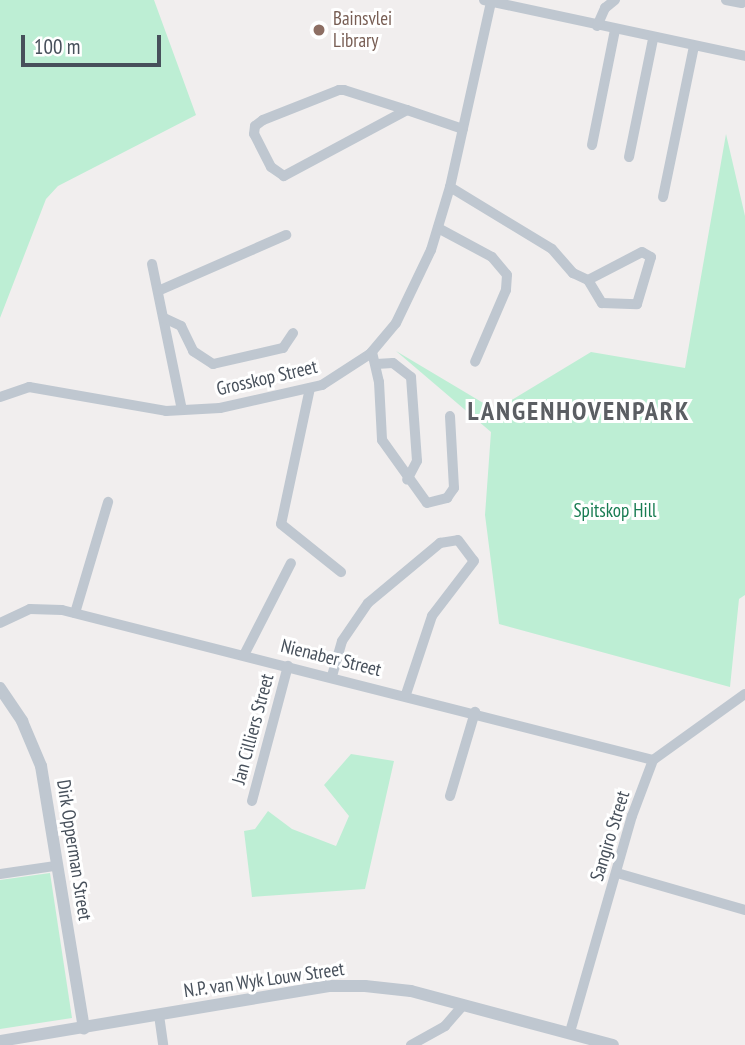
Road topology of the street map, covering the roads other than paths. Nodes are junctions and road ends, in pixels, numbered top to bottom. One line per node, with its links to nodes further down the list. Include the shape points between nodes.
1 (615, 0): 5 (street, via 605,8)
2 (726, 0): 4 (street)
3 (487, 1): 5 (street); 11 (street, Grosskop Street)
4 (742, 3)
5 (597, 26): 6 (street)
6 (615, 30): 7 (street); 12 (street)
7 (653, 39): 8 (street); 13 (street)
8 (694, 46): 9 (street); 15 (street)
9 (745, 56)
10 (407, 110): 10 (street, via 339,90 262,120 254,134 271,167 284,176); 11 (street)
11 (463, 129): 14 (street, Grosskop Street)
12 (592, 145)
13 (629, 156)
14 (450, 187): 16 (street, Grosskop Street); 19 (street, via 552,249 573,273)
15 (663, 197)
16 (438, 228): 23 (street, Grosskop Street, via 408,300 386,339); 24 (street, via 492,257 507,275 506,290)
17 (286, 236): 20 (street)
18 (152, 264): 20 (street)
19 (588, 280): 19 (street, via 642,252 651,257 637,304 602,303)
20 (158, 291): 21 (street)
21 (164, 318): 22 (street, via 181,326 193,351 213,364 284,348); 28 (street)
22 (293, 333)
23 (372, 352): 25 (street); 26 (street, Grosskop Street, via 336,378)
24 (475, 362)
25 (376, 364): 30 (street, via 382,440); 30 (street, via 393,363 411,377 417,461)
26 (310, 388): 28 (street, Grosskop Street, via 220,408); 33 (street, via 281,524)
27 (0, 397): 28 (street, Grosskop Street, via 29,387 43,388 122,405)
28 (181, 411)
29 (450, 416): 30 (street, via 452,494 427,503)
30 (407, 480)
31 (108, 502): 34 (street)
32 (291, 563): 36 (street)
33 (341, 572)
34 (75, 613): 35 (street, Nienaber Street, via 30,610); 36 (street, Nienaber Street)
35 (0, 623)
36 (244, 655): 37 (street, Nienaber Street)
37 (288, 666): 38 (street, Nienaber Street); 45 (street, Jan Cilliers Street)
38 (332, 677): 41 (street, Nienaber Street); 41 (street, via 342,641 368,603 440,543 458,540 474,561 437,607 410,671)
39 (0, 688): 46 (street, Dirk Opperman Street, via 22,721 41,766)
40 (745, 694): 43 (street)
41 (406, 695): 42 (street, Nienaber Street)
42 (475, 712): 43 (street, Nienaber Street); 44 (street)
43 (653, 760): 47 (street, Sangiro Street)
44 (450, 796)
45 (252, 801)
46 (55, 866): 48 (street); 52 (street, Dirk Opperman Street)
47 (617, 873): 49 (street); 53 (street, Sangiro Street)
48 (0, 874)
49 (745, 910)
50 (463, 1005): 51 (street, N.P. van Wyk Louw Street, via 411,991 330,986); 53 (street, N.P. van Wyk Louw Street); 57 (street, via 445,1026)
51 (159, 1015): 52 (street, N.P. van Wyk Louw Street); 56 (street)
52 (84, 1028): 55 (street, N.P. van Wyk Louw Street)
53 (570, 1032): 58 (street, N.P. van Wyk Louw Street)
54 (0, 1041): 55 (street, N.P. van Wyk Louw Street)
55 (28, 1041)
56 (163, 1045)
57 (411, 1045)
58 (613, 1045)

